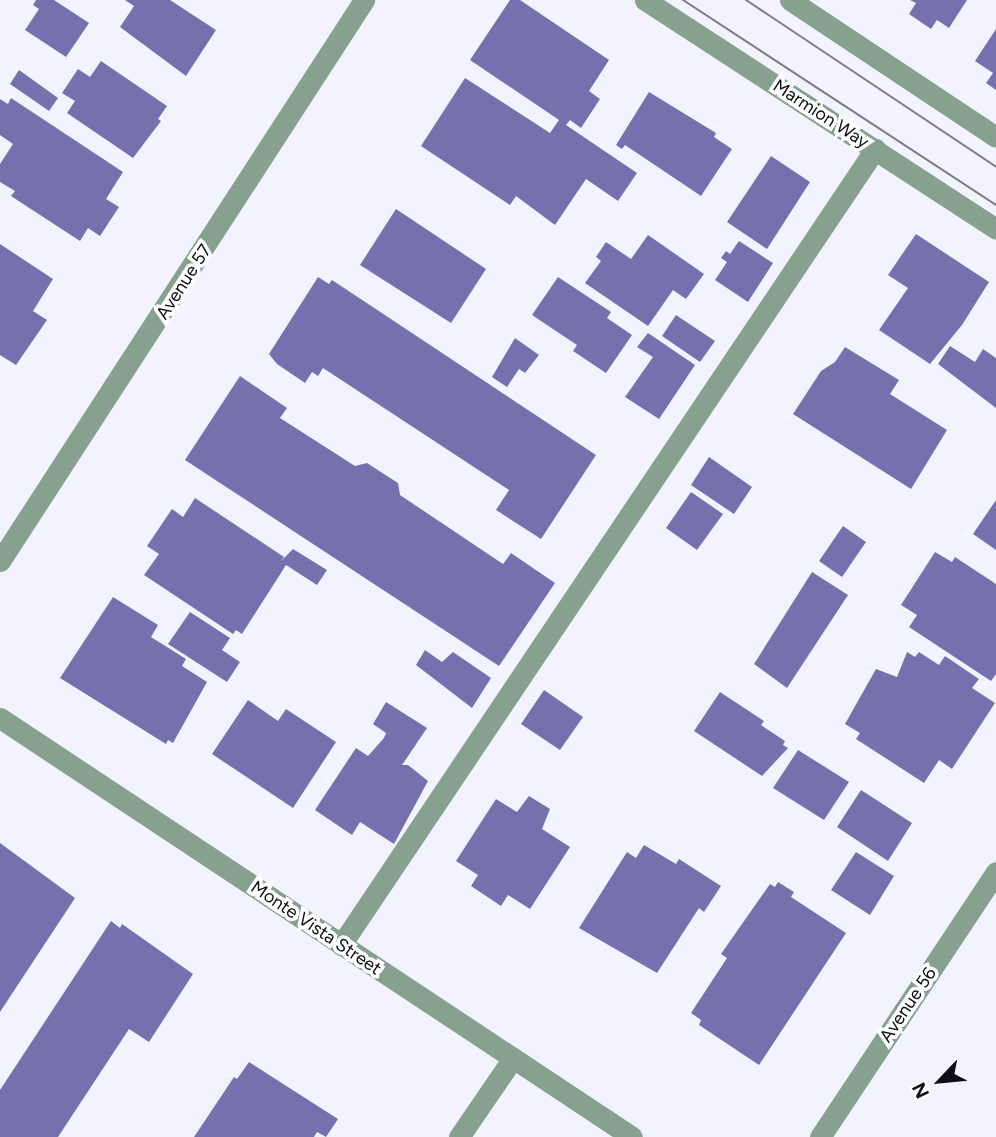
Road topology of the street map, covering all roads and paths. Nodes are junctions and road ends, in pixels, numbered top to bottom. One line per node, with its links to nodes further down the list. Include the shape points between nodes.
1 (364, 0): 7 (street, Avenue 57)
2 (645, 0): 5 (street, Marmion Way)
3 (790, 0): 4 (street)
4 (996, 137)
5 (875, 149): 6 (street, Marmion Way); 10 (street)
6 (996, 229)
7 (0, 561)
8 (0, 718): 10 (street, Monte Vista Street)
9 (996, 872): 14 (street, Avenue 56)
10 (341, 945): 11 (street, Monte Vista Street)
11 (513, 1058): 12 (street); 13 (street, Monte Vista Street)
12 (459, 1137)
13 (632, 1137)
14 (820, 1137)

